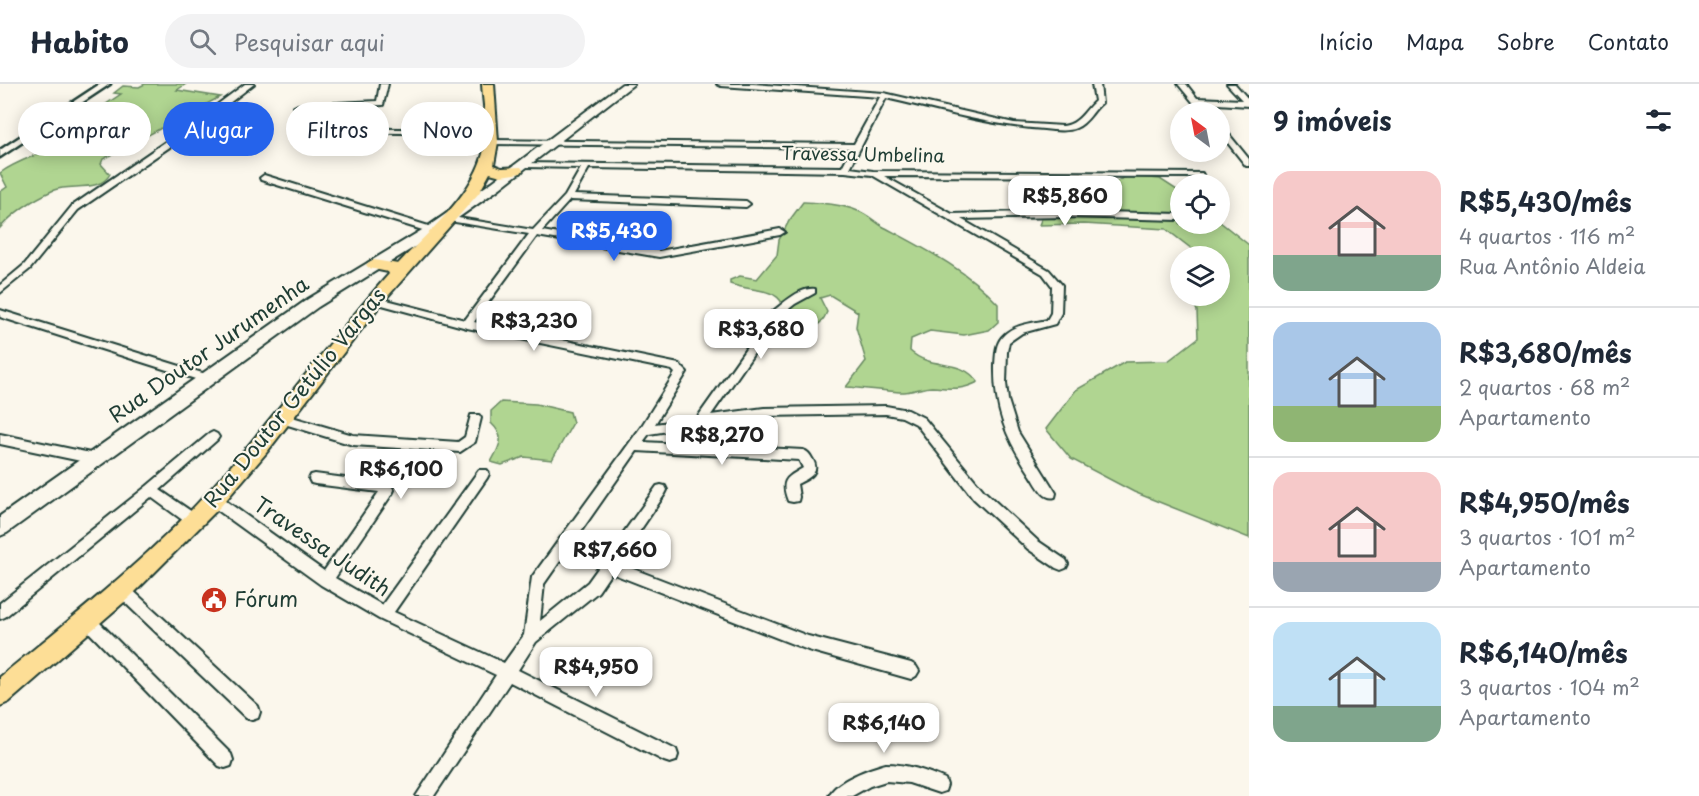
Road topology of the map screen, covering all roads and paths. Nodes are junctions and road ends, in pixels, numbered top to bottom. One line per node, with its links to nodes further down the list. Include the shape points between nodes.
1 (106, 84): 19 (street)
2 (250, 84): 39 (street, via 75,208 27,267)
3 (384, 84): 12 (street)
4 (488, 84): 13 (main road, Rua Doutor Getúlio Vargas)
5 (629, 84): 17 (main road, Rua Doutor Jurumenha)
6 (721, 84): 10 (street)
7 (1096, 84): 10 (street, via 1099,101 1083,122 1063,128 1014,125)
8 (1182, 84): 11 (street)
9 (1231, 84): 14 (street)
10 (884, 95): 18 (street, via 873,121)
11 (1194, 100): 14 (street)
12 (379, 102)
13 (489, 102)
14 (1249, 103)
15 (494, 137): 17 (street)
16 (1230, 141): 21 (street)
17 (554, 142): 18 (street); 23 (main road, Rua Doutor Jurumenha)
18 (855, 146): 25 (street)
19 (0, 154)
20 (489, 156): 22 (main road, Rua Doutor Getúlio Vargas)
21 (1249, 164)
22 (487, 167): 23 (main road, via 501,172); 32 (main road, Rua Doutor Getúlio Vargas, via 474,190)
23 (521, 167): 24 (street, Travessa Umbelina); 32 (main road, Rua Doutor Jurumenha)
24 (586, 167): 25 (street, Travessa Umbelina); 29 (street)
25 (845, 171): 26 (street, Travessa Umbelina)
26 (873, 173): 27 (street, Travessa Umbelina); 33 (street)
27 (1170, 175)
28 (264, 178): 34 (street)
29 (568, 197): 30 (street); 36 (street)
30 (746, 204)
31 (1170, 217): 33 (street, via 1065,214)
32 (449, 218): 34 (main road, Rua Doutor Jurumenha); 36 (street); 38 (main road, Rua Doutor Getúlio Vargas)
33 (950, 218): 57 (street, via 1046,272 1057,285 1056,313 1051,322 1007,337 1002,345 999,376 1008,424 1018,448)
34 (432, 230): 37 (main road, Rua Doutor Jurumenha)
35 (780, 232): 36 (street, via 659,254)
36 (534, 234): 43 (street)
37 (374, 266): 38 (main road, via 394,268); 44 (main road, Rua Doutor Jurumenha, via 313,303)
38 (397, 274): 41 (main road, Rua Doutor Getúlio Vargas)
39 (0, 290)
40 (812, 291): 47 (street, via 776,314)
41 (375, 300): 43 (street); 46 (main road, Rua Doutor Getúlio Vargas)
42 (0, 313): 44 (street)
43 (467, 324): 48 (street, via 675,367 681,372)
44 (208, 379): 52 (main road, Rua Doutor Jurumenha)
45 (475, 418): 46 (street, via 471,439 460,447 353,440)
46 (282, 419): 59 (main road, Rua Doutor Getúlio Vargas)
47 (702, 420): 48 (street); 62 (street, via 764,412 886,410 913,416 979,495 1020,534)
48 (645, 430): 51 (street)
49 (213, 437): 55 (street)
50 (0, 439): 52 (street)
51 (633, 446): 58 (street, via 803,455 810,466 790,482); 69 (street, via 537,582)
52 (94, 459): 61 (main road, Rua Doutor Jurumenha)
53 (483, 474): 67 (street)
54 (315, 479): 64 (street, via 388,490)
55 (151, 490): 60 (street); 66 (street)
56 (661, 490): 63 (street)
57 (1050, 493)
58 (793, 497)
59 (214, 500): 60 (main road, Rua Doutor Getúlio Vargas); 64 (street, Travessa Judith)
60 (193, 520): 65 (main road, Rua Doutor Getúlio Vargas)
61 (0, 527)
62 (1061, 564)
63 (607, 565): 69 (street, via 593,587); 70 (street, via 808,643)
64 (326, 580): 67 (street, Travessa Judith)
65 (122, 590): 68 (main road, Rua Doutor Getúlio Vargas); 73 (street)
66 (0, 612)
67 (384, 614): 71 (street, Travessa Judith)
68 (87, 620): 72 (main road, Rua Doutor Getúlio Vargas); 75 (street)
69 (531, 637): 71 (street)
70 (910, 671)
71 (506, 672): 74 (street, Travessa Judith); 77 (street)
72 (0, 693)
73 (252, 712)
74 (670, 755)
75 (225, 760)
76 (939, 784): 78 (street, via 899,771 884,772 861,780)
77 (424, 796)
78 (837, 796)

